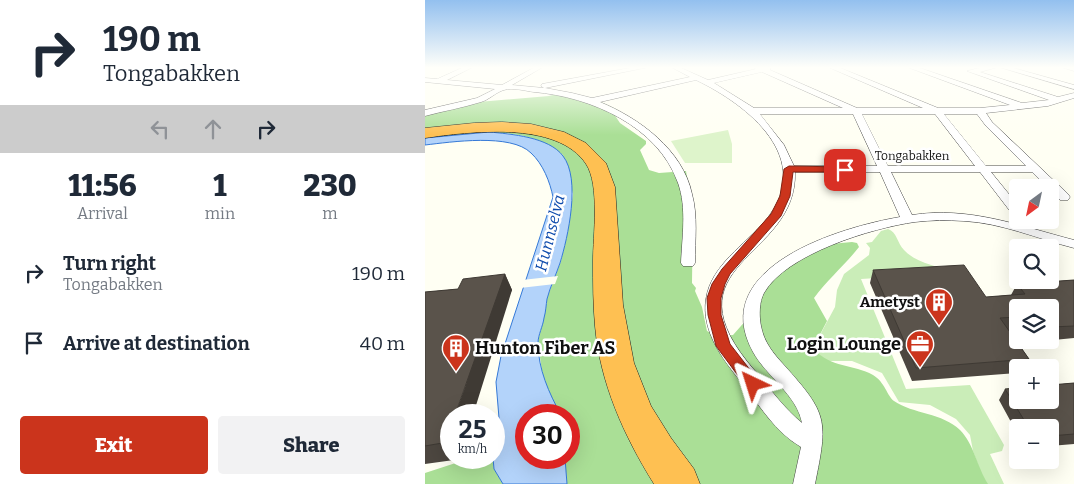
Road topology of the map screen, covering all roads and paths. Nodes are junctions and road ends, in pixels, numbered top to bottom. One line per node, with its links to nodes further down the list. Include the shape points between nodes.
1 (498, 90): 17 (street, via 476,101)
2 (537, 90): 11 (street)
3 (651, 90): 11 (street)
4 (717, 90): 15 (street)
5 (809, 90): 13 (street)
6 (887, 90): 14 (street)
7 (975, 90): 12 (street)
8 (1027, 90): 10 (street)
9 (1074, 95): 10 (street)
10 (1059, 100): 12 (street)
11 (591, 101): 29 (street, via 653,138 678,170 687,202)
12 (1025, 107): 16 (street)
13 (856, 110): 14 (street); 15 (street); 21 (street)
14 (937, 110): 16 (street); 22 (street)
15 (753, 111): 19 (street, via 772,133)
16 (980, 111): 20 (street, via 989,124)
17 (425, 113)
18 (425, 133): 31 (highway, via 478,128 532,130 573,142 597,162 604,187 611,326 617,365 644,431)
19 (789, 169): 21 (street, Tongabakken); 30 (street, via 785,196 776,216 718,284 714,315 723,346 734,362 786,424)
20 (1036, 169): 22 (street, Tongabakken); 23 (street)
21 (883, 170): 22 (street, Tongabakken); 25 (street)
22 (985, 170): 24 (street)
23 (1064, 197)
24 (1009, 202)
25 (908, 219): 26 (street, via 966,217); 30 (street, via 839,238 807,252 778,268 757,291 752,308 753,330 763,354 809,410)
26 (1009, 224)
27 (1036, 229): 28 (street)
28 (1074, 244)
29 (688, 263)
30 (813, 442): 32 (street)
31 (679, 484)
32 (804, 484)

